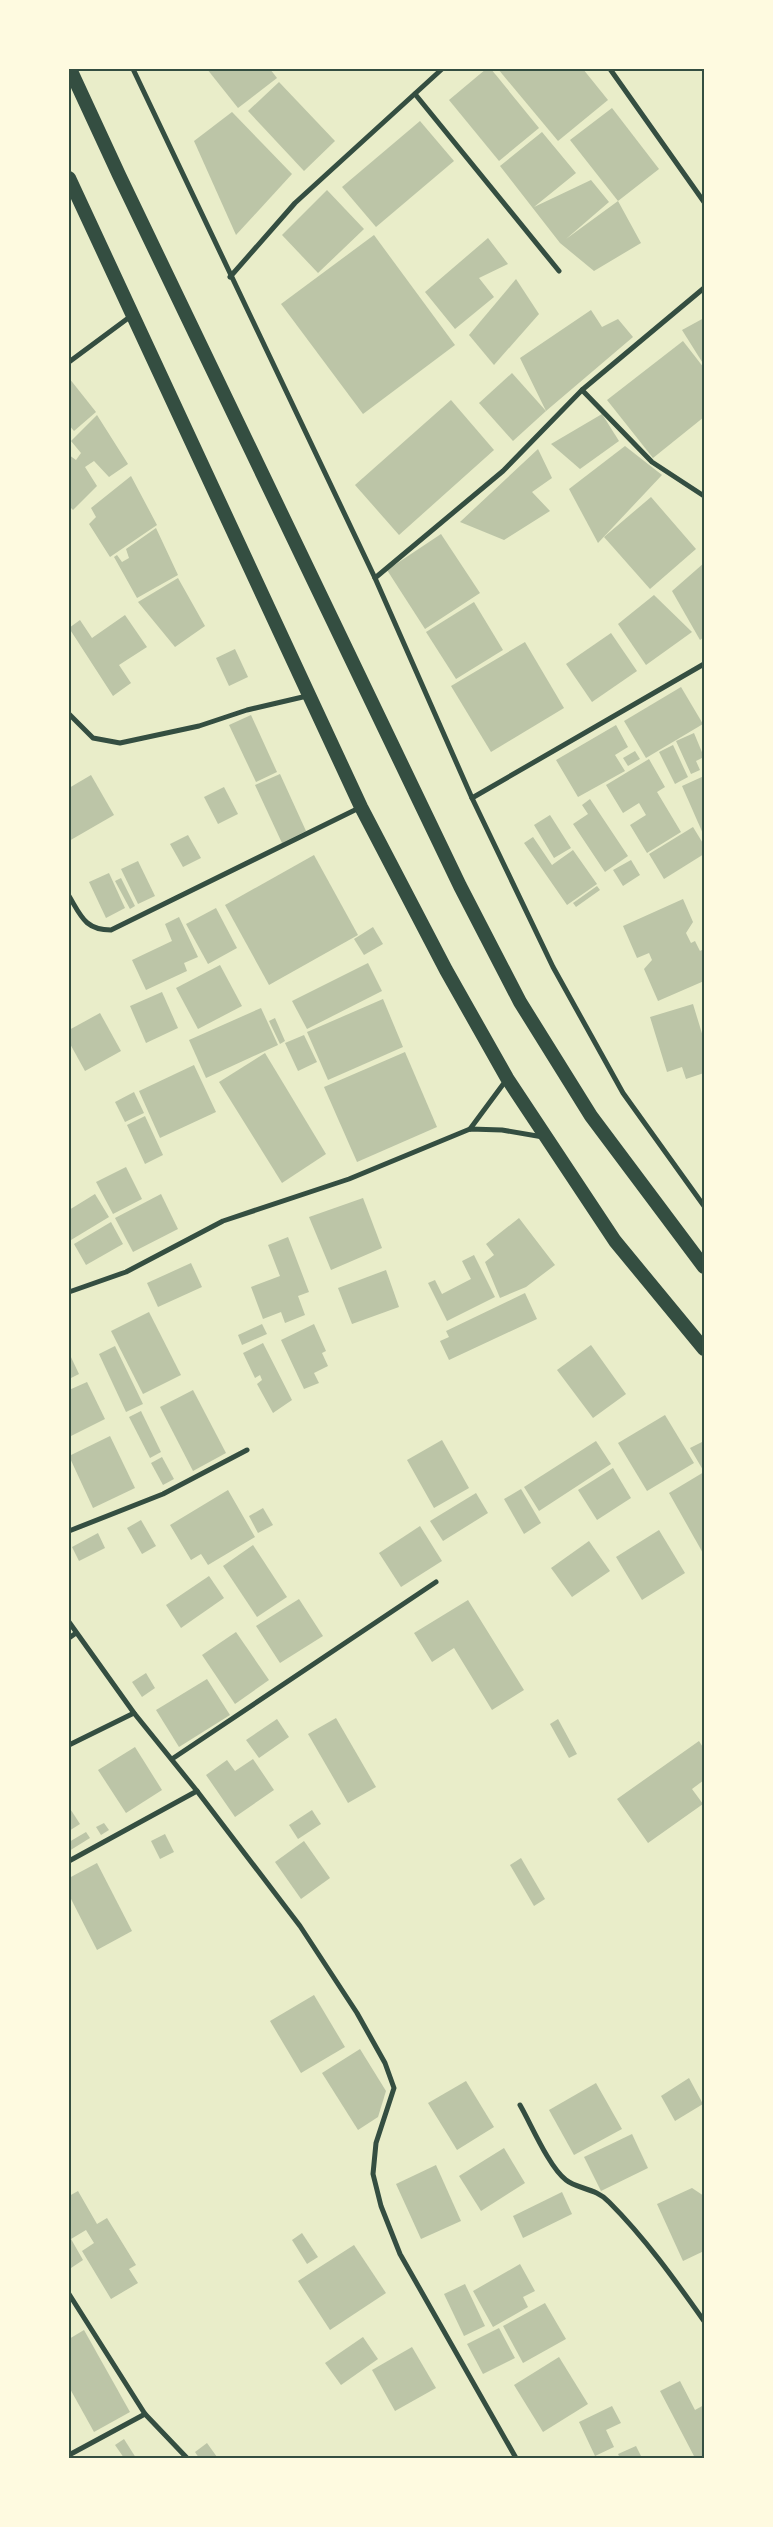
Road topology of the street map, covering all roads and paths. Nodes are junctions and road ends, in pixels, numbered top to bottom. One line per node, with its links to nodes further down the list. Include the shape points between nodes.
1 (70, 69): 26 (highway, via 460,886 512,985 591,1116)
2 (133, 69): 9 (street)
3 (442, 69): 5 (street)
4 (610, 69): 7 (street)
5 (415, 94): 8 (street); 9 (street, via 295,203)
6 (69, 178): 11 (highway)
7 (704, 202)
8 (559, 271)
9 (230, 276): 15 (street)
10 (704, 288): 13 (street)
11 (132, 315): 12 (street); 17 (highway)
12 (69, 362)
13 (582, 390): 14 (street, via 652,462); 15 (street, via 503,471)
14 (704, 496)
15 (375, 578): 19 (street)
16 (704, 664): 19 (street)
17 (310, 696): 18 (street, via 120,743 92,738); 20 (highway)
18 (69, 714)
19 (472, 798): 25 (street, via 553,967 623,1093)
20 (362, 807): 21 (street, via 111,930 96,930 85,921); 22 (highway, via 446,970)
21 (69, 896)
22 (507, 1078): 23 (street); 24 (highway)
23 (470, 1129): 24 (street, via 502,1130); 27 (street, via 349,1179 223,1221 126,1272)
24 (547, 1138): 28 (highway, via 615,1240)
25 (704, 1206)
26 (704, 1267)
27 (69, 1292)
28 (704, 1349)
29 (247, 1450): 30 (street, via 163,1494)
30 (69, 1531)
31 (436, 1582): 37 (street)
32 (69, 1622): 33 (street)
33 (76, 1633): 34 (street); 35 (street)
34 (69, 1638)
35 (134, 1713): 36 (street); 37 (street)
36 (69, 1745)
37 (172, 1759): 38 (street)
38 (197, 1791): 39 (street); 46 (street, via 300,1926 357,2013 385,2063 394,2088 376,2143 374,2174 381,2206 400,2254)
39 (69, 1861)
40 (520, 2105): 42 (street, via 555,2168 566,2181 604,2197 631,2224)
41 (69, 2294): 43 (street)
42 (704, 2322)
43 (145, 2414): 44 (street); 45 (street)
44 (69, 2455)
45 (187, 2458)
46 (516, 2458)

